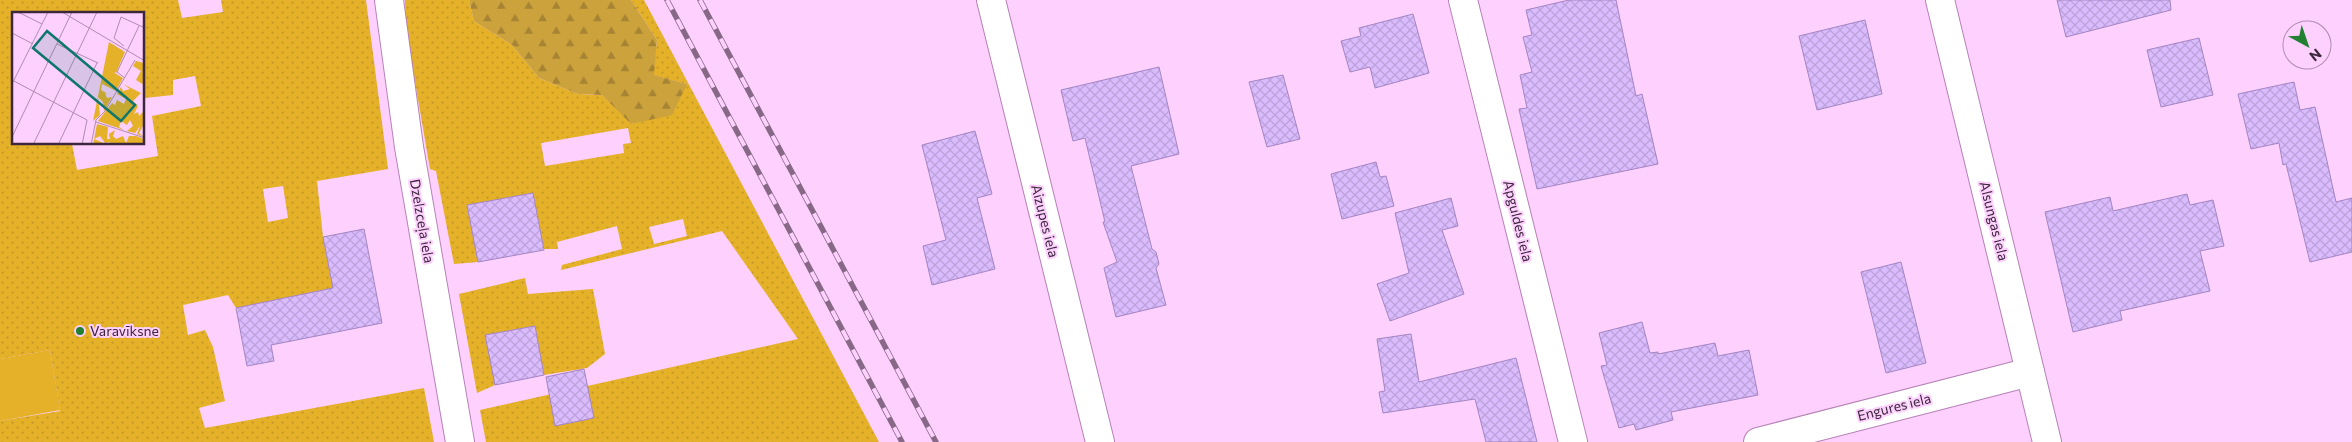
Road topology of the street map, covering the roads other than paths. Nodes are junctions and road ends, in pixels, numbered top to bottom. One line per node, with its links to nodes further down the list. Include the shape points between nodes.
1 (389, 0): 6 (street, Dzelzceļa iela, via 409,147)
2 (991, 0): 7 (street, Aizupes iela)
3 (1463, 0): 8 (street, Apguldes iela)
4 (1940, 0): 5 (street, Alsungas iela)
5 (2030, 372): 9 (street, Engures iela); 10 (street, Alsungas iela)
6 (460, 442)
7 (1100, 442)
8 (1573, 442)
9 (1758, 442)
10 (2047, 442)

